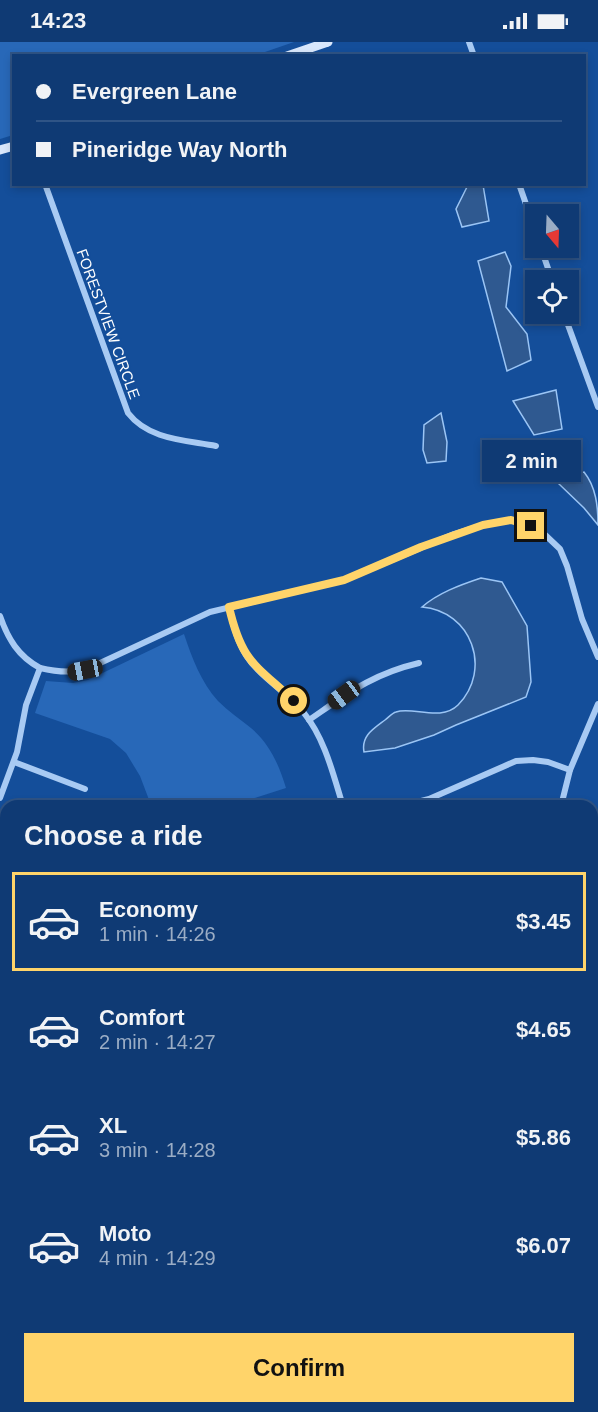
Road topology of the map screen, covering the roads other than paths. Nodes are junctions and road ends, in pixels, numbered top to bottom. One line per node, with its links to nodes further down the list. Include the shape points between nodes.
1 (328, 42): 2 (main road)
2 (293, 54)
3 (46, 186): 8 (street, FORESTVIEW CIRCLE, via 128,413 144,429 156,434)
4 (520, 186): 5 (street)
5 (526, 204)
6 (568, 324): 7 (street)
7 (598, 406)
8 (216, 446)
9 (229, 607): 11 (street, via 344,580 454,534 511,520 540,530 560,549); 13 (street, via 191,620 85,670 70,673); 15 (street, via 248,659)
10 (0, 616): 13 (street, via 15,648)
11 (598, 657)
12 (419, 663): 15 (street, via 381,674)
13 (40, 668): 16 (street, via 26,705)
14 (598, 704): 17 (street)
15 (309, 720): 20 (street, via 324,747)
16 (14, 762): 18 (street); 19 (street)
17 (570, 770): 21 (street, via 548,762 516,761); 22 (street)
18 (85, 789)
19 (0, 798)
20 (341, 800)
21 (425, 800)
22 (562, 800)

